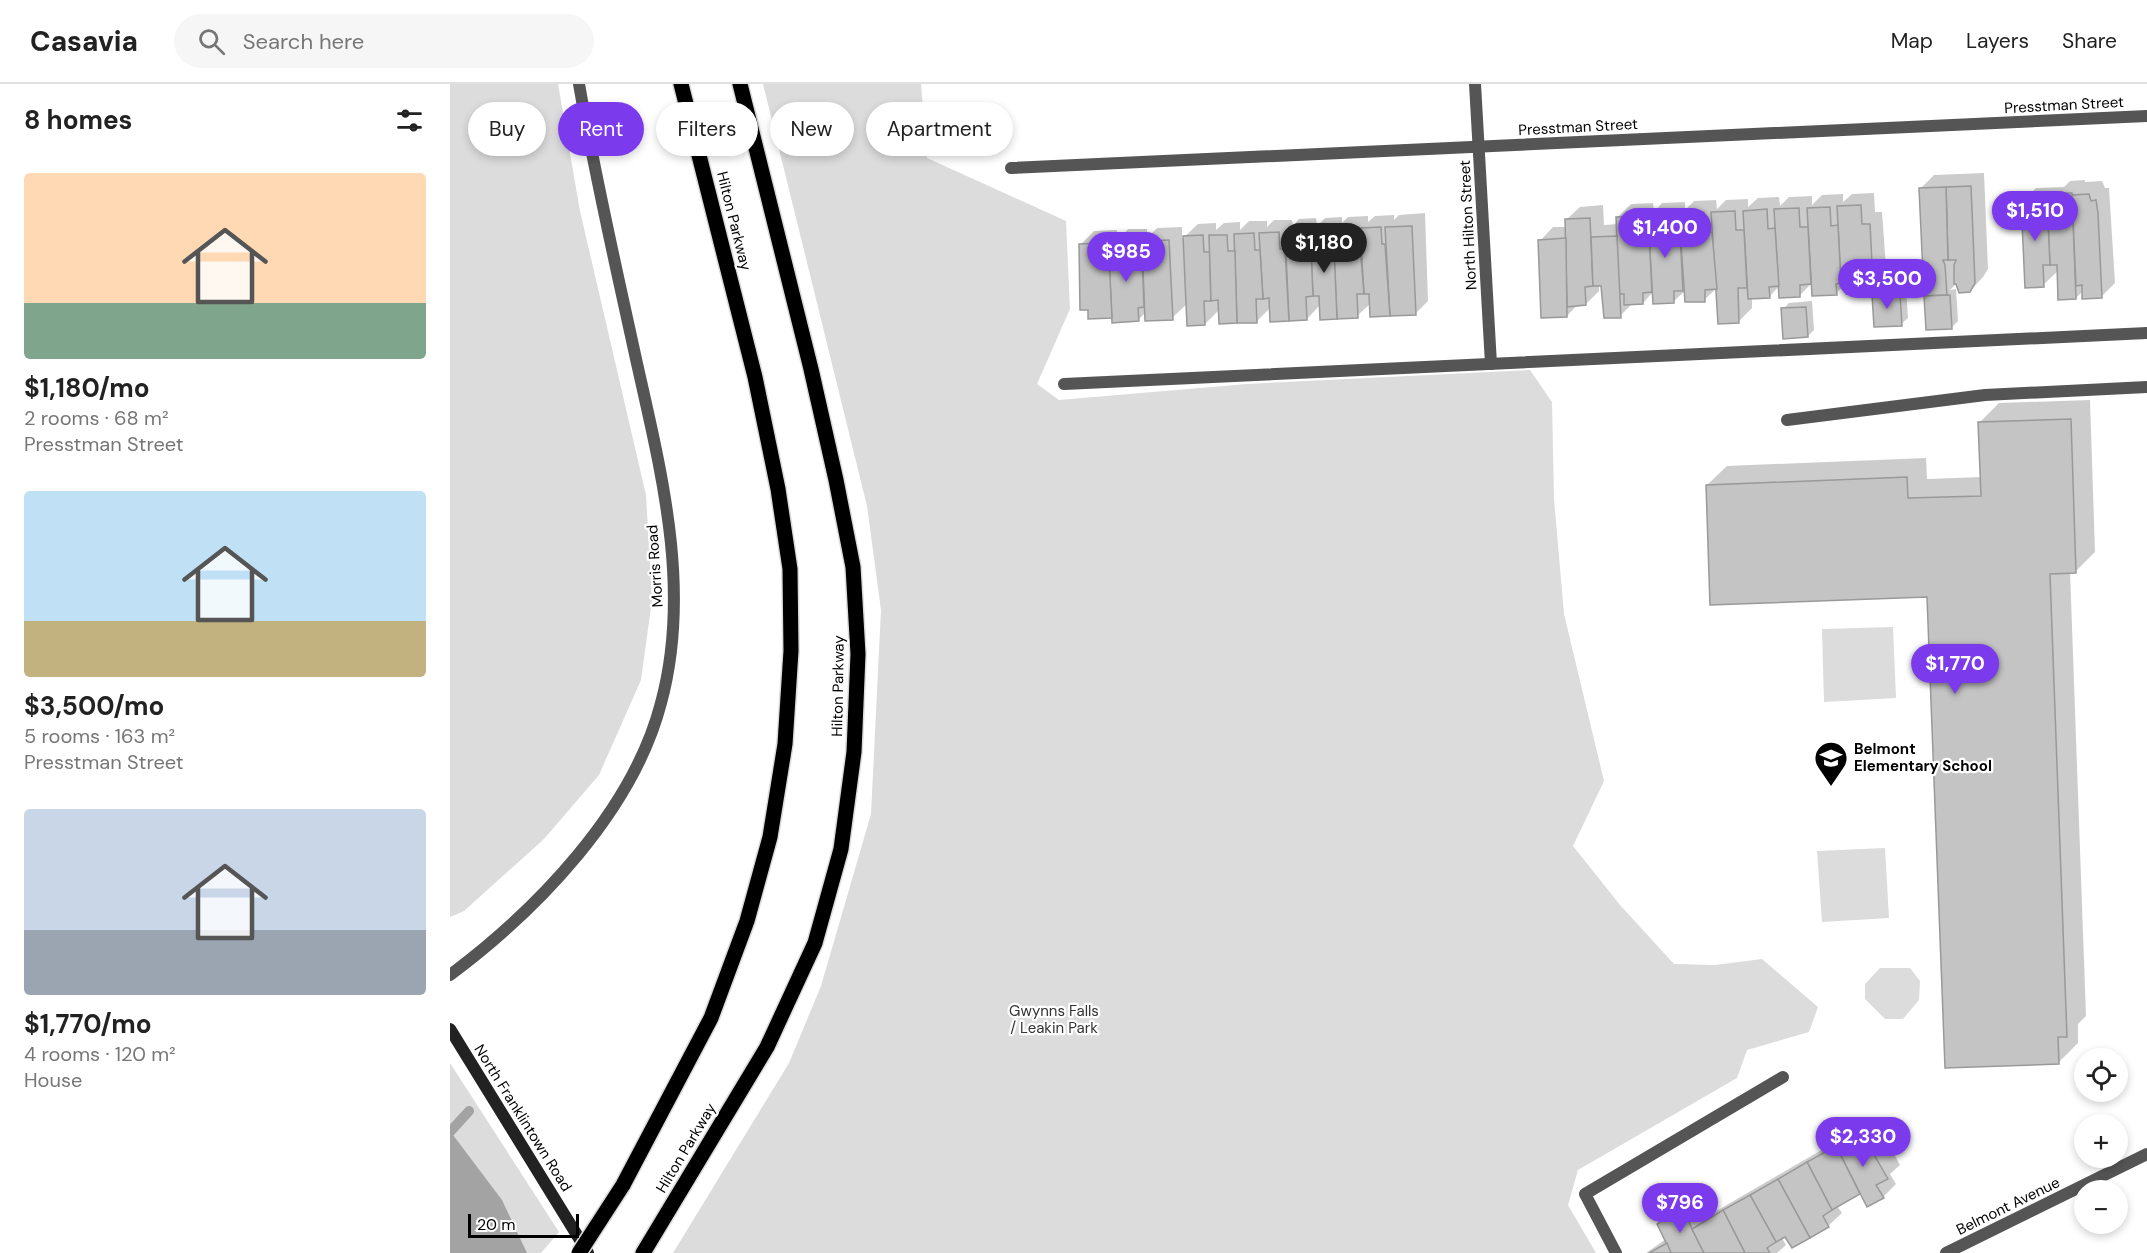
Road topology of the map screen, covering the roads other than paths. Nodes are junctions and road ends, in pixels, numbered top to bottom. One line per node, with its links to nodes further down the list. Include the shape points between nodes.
1 (579, 84): 13 (street, Morris Road, via 668,521 674,583 673,645 661,704 643,753 609,814 558,877)
2 (681, 84): 17 (main road, Hilton Parkway, bridge, via 755,377 778,489 790,569 791,651 785,744 772,826 747,921 711,1018 623,1185)
3 (740, 84): 19 (main road, Hilton Parkway, via 811,369 853,567 858,654 854,752 841,849 814,943 767,1047)
4 (1475, 84): 6 (street, North Hilton Street)
5 (2147, 116): 6 (street, Presstman Street)
6 (1479, 147): 7 (street, Presstman Street); 9 (street, North Hilton Street)
7 (1011, 168)
8 (2147, 333): 9 (street)
9 (1491, 364): 10 (street)
10 (1064, 384)
11 (2147, 387): 12 (street, via 1985,395)
12 (1787, 420)
13 (450, 975)
14 (450, 1029): 18 (street, North Franklintown Road)
15 (1783, 1077): 20 (street, via 1585,1194)
16 (2147, 1154): 21 (street, Belmont Avenue)
17 (579, 1253)
18 (588, 1253)
19 (643, 1253)
20 (1616, 1253)
21 (1946, 1253)

